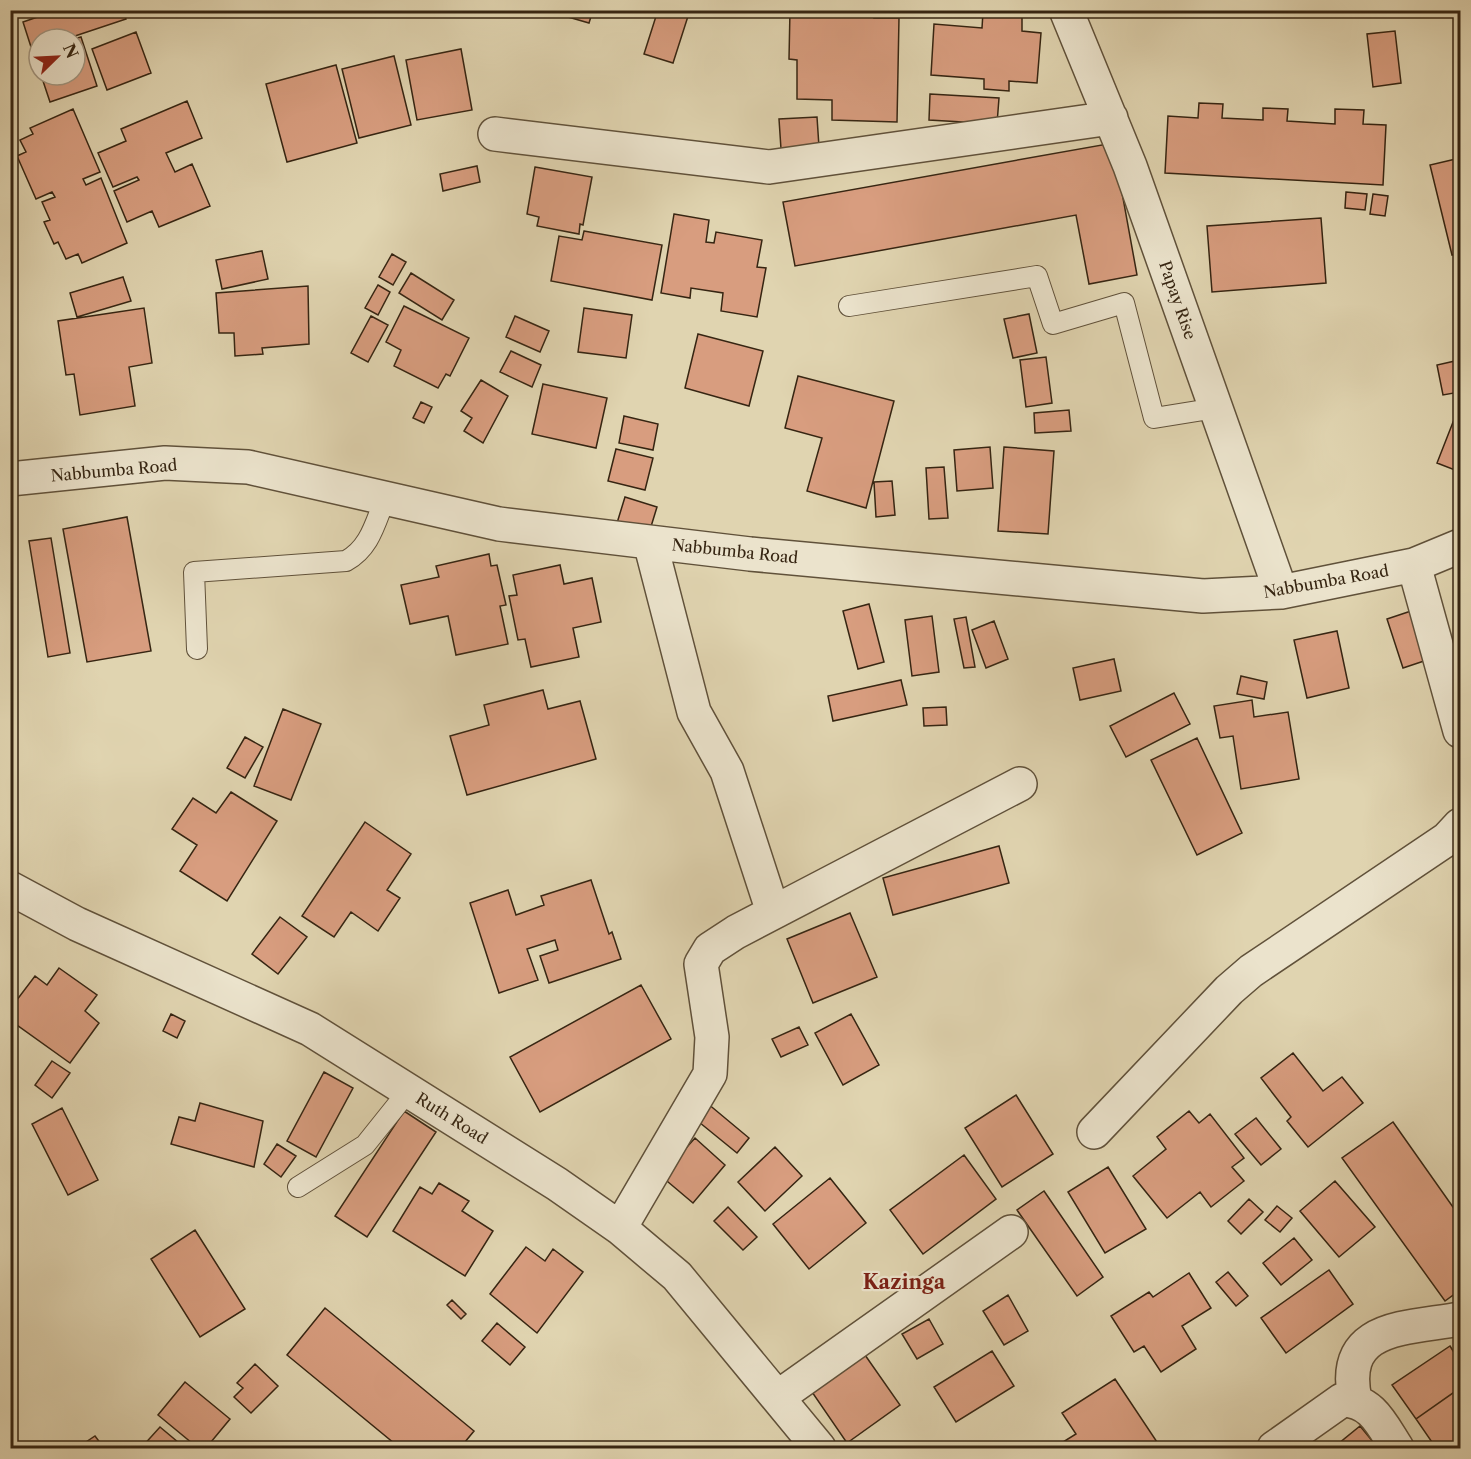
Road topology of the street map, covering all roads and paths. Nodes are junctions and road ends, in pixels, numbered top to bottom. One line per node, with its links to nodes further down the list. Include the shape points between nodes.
1 (1066, 10): 2 (street, Papay Rise)
2 (1111, 118): 3 (street, via 769,167); 5 (street, Papay Rise)
3 (495, 134)
4 (849, 306): 5 (lane, via 1037,276 1053,324 1124,303 1154,418)
5 (1216, 408): 11 (street, Papay Rise)
6 (10, 479): 7 (street, Nabbumba Road, via 176,463 248,467)
7 (385, 499): 8 (street, Nabbumba Road, via 499,524); 12 (lane, via 366,545 346,561 194,572)
8 (650, 542): 11 (street, Nabbumba Road, via 1203,596); 17 (street, via 694,712 727,771)
9 (1461, 546): 10 (street, Nabbumba Road)
10 (1414, 565): 11 (street, Nabbumba Road); 13 (street)
11 (1281, 592)
12 (197, 649)
13 (1461, 731)
14 (1020, 784): 17 (street)
15 (1461, 825): 19 (street, via 1447,839 1251,971)
16 (10, 888): 18 (street, Ruth Road, via 77,924 310,1029)
17 (773, 912): 21 (street, via 710,949 701,964 712,1037 710,1074)
18 (409, 1090): 20 (lane, via 365,1145); 21 (street, Ruth Road)
19 (1094, 1132)
20 (298, 1187)
21 (620, 1228): 24 (street, Ruth Road, via 677,1276)
22 (1011, 1232): 24 (street)
23 (1461, 1319): 25 (street, via 1381,1333 1359,1348 1350,1378)
24 (778, 1397): 26 (street, Ruth Road)
25 (1355, 1400): 27 (street, via 1342,1400 1324,1410); 28 (street, via 1371,1408)
26 (819, 1449)
27 (1274, 1449)
28 (1397, 1449)

